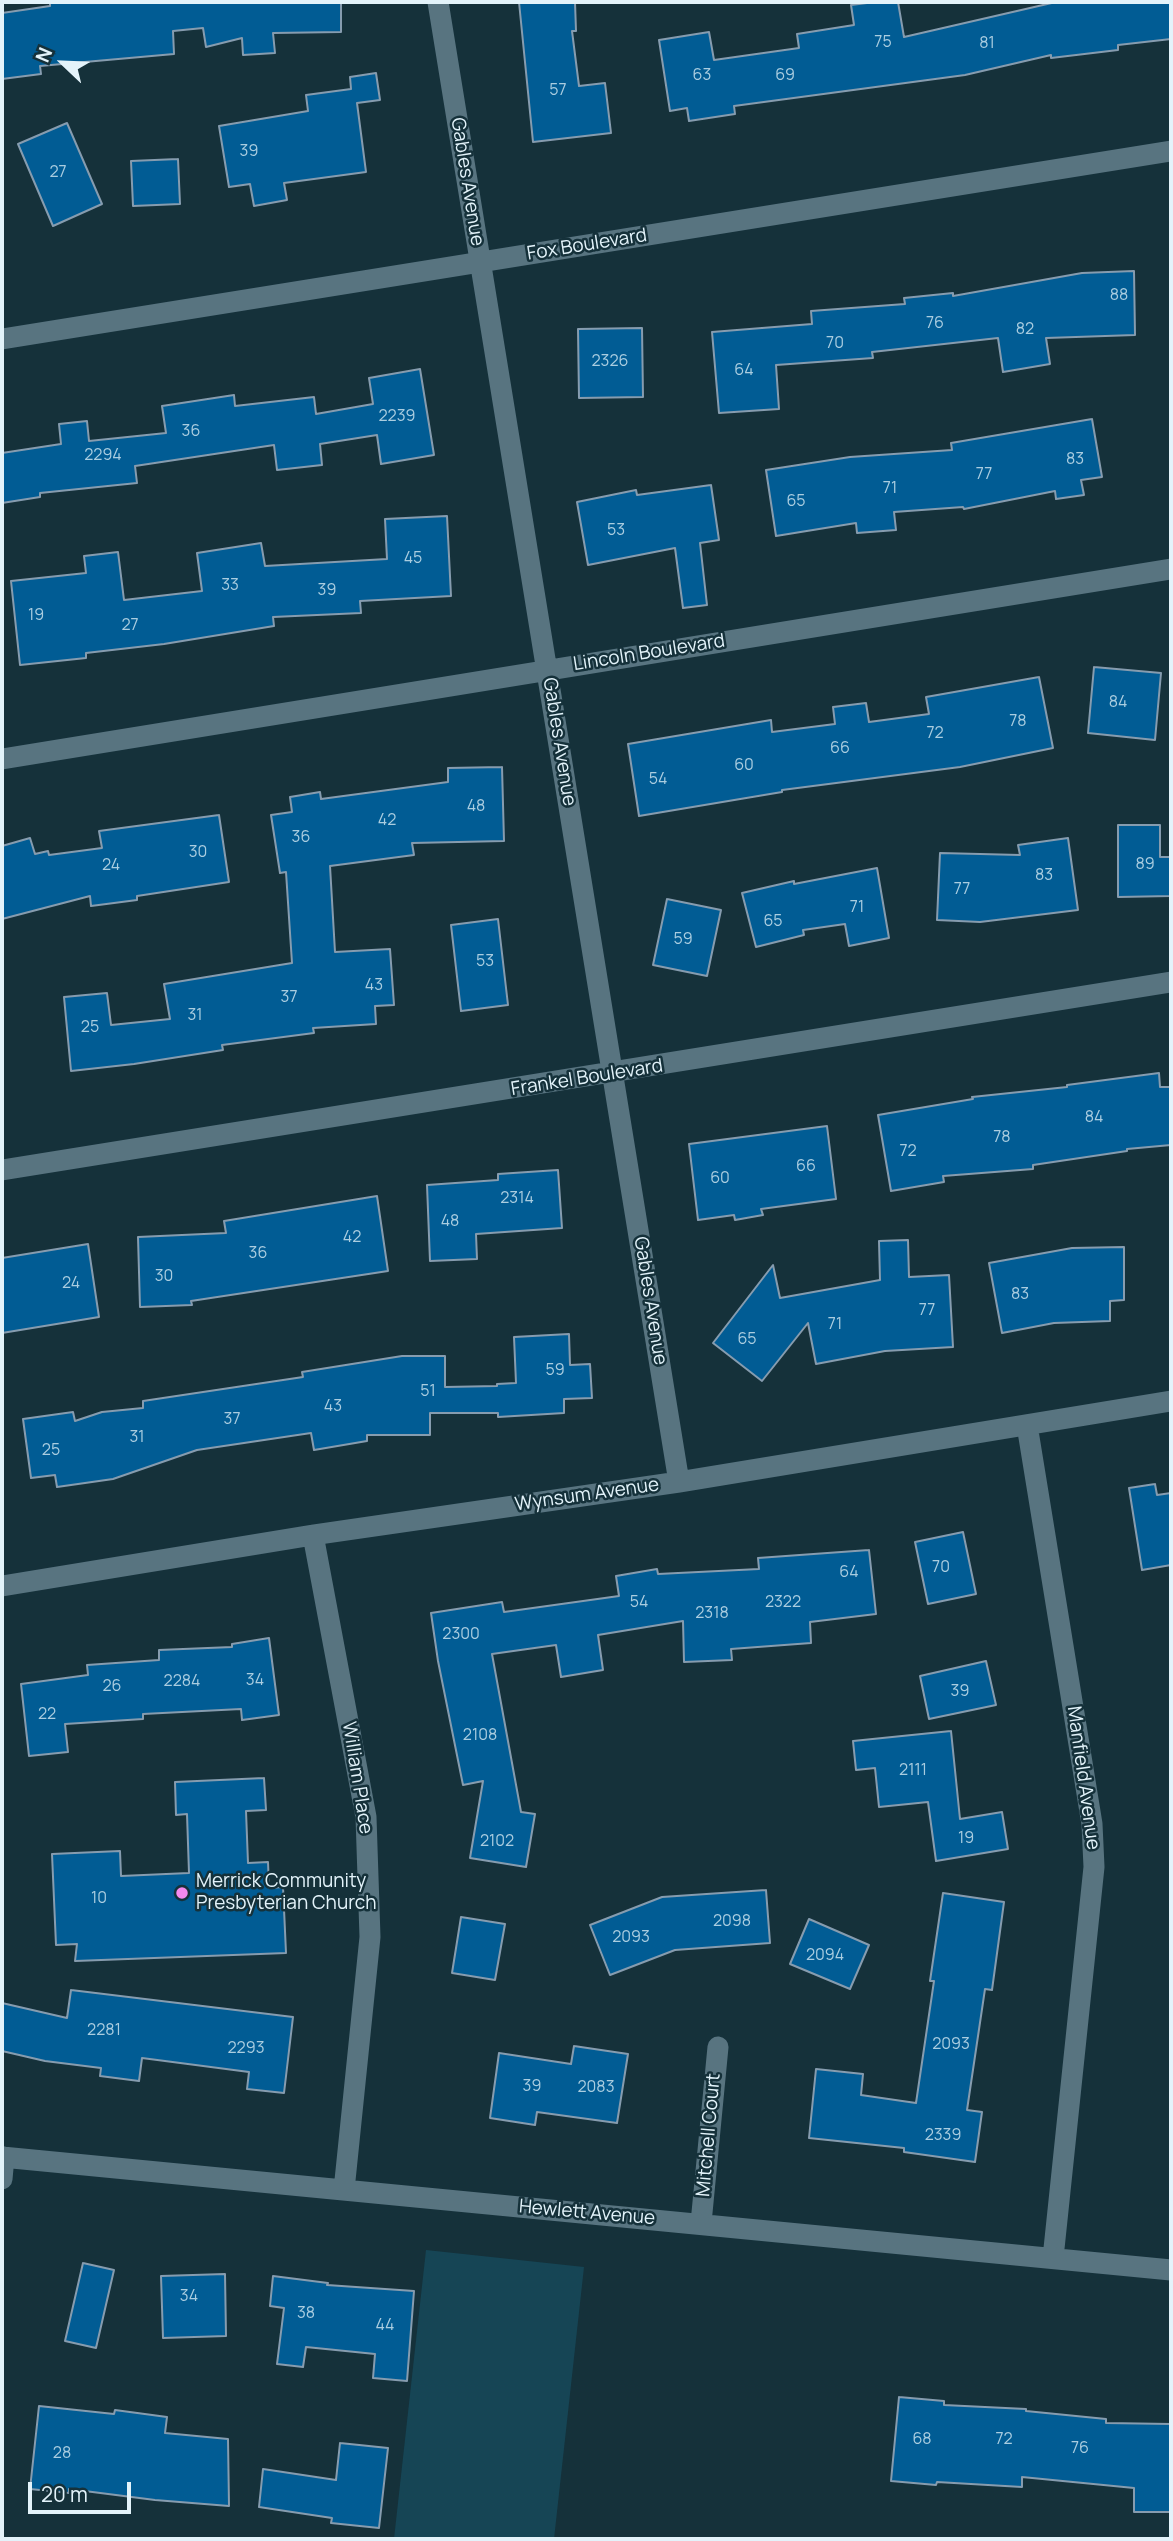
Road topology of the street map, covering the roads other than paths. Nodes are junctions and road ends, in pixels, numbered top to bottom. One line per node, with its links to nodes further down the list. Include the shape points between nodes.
1 (438, 2): 3 (street, Gables Avenue)
2 (1171, 151): 3 (street, Fox Boulevard)
3 (480, 262): 4 (street, Fox Boulevard); 6 (street, Gables Avenue)
4 (2, 339)
5 (1171, 569): 6 (street, Lincoln Boulevard)
6 (547, 669): 7 (street, Lincoln Boulevard); 9 (street, Gables Avenue)
7 (2, 759)
8 (1171, 982): 9 (street, Frankel Boulevard)
9 (613, 1074): 10 (street, Frankel Boulevard); 13 (street, Gables Avenue)
10 (2, 1170)
11 (1171, 1401): 12 (street, Wynsum Avenue)
12 (1027, 1425): 13 (street, Wynsum Avenue); 21 (street, Manfield Avenue, via 1092,1824 1094,1867)
13 (679, 1482): 14 (street, Wynsum Avenue)
14 (313, 1535): 15 (street, Wynsum Avenue); 19 (street, William Place, via 366,1817 370,1937)
15 (2, 1586)
16 (718, 2047): 20 (street, Mitchell Court)
17 (3, 2157): 18 (street); 19 (street, Hewlett Avenue)
18 (2, 2179)
19 (344, 2190): 20 (street, Hewlett Avenue)
20 (701, 2223): 21 (street, Hewlett Avenue)
21 (1053, 2258): 22 (street, Hewlett Avenue)
22 (1171, 2270)

